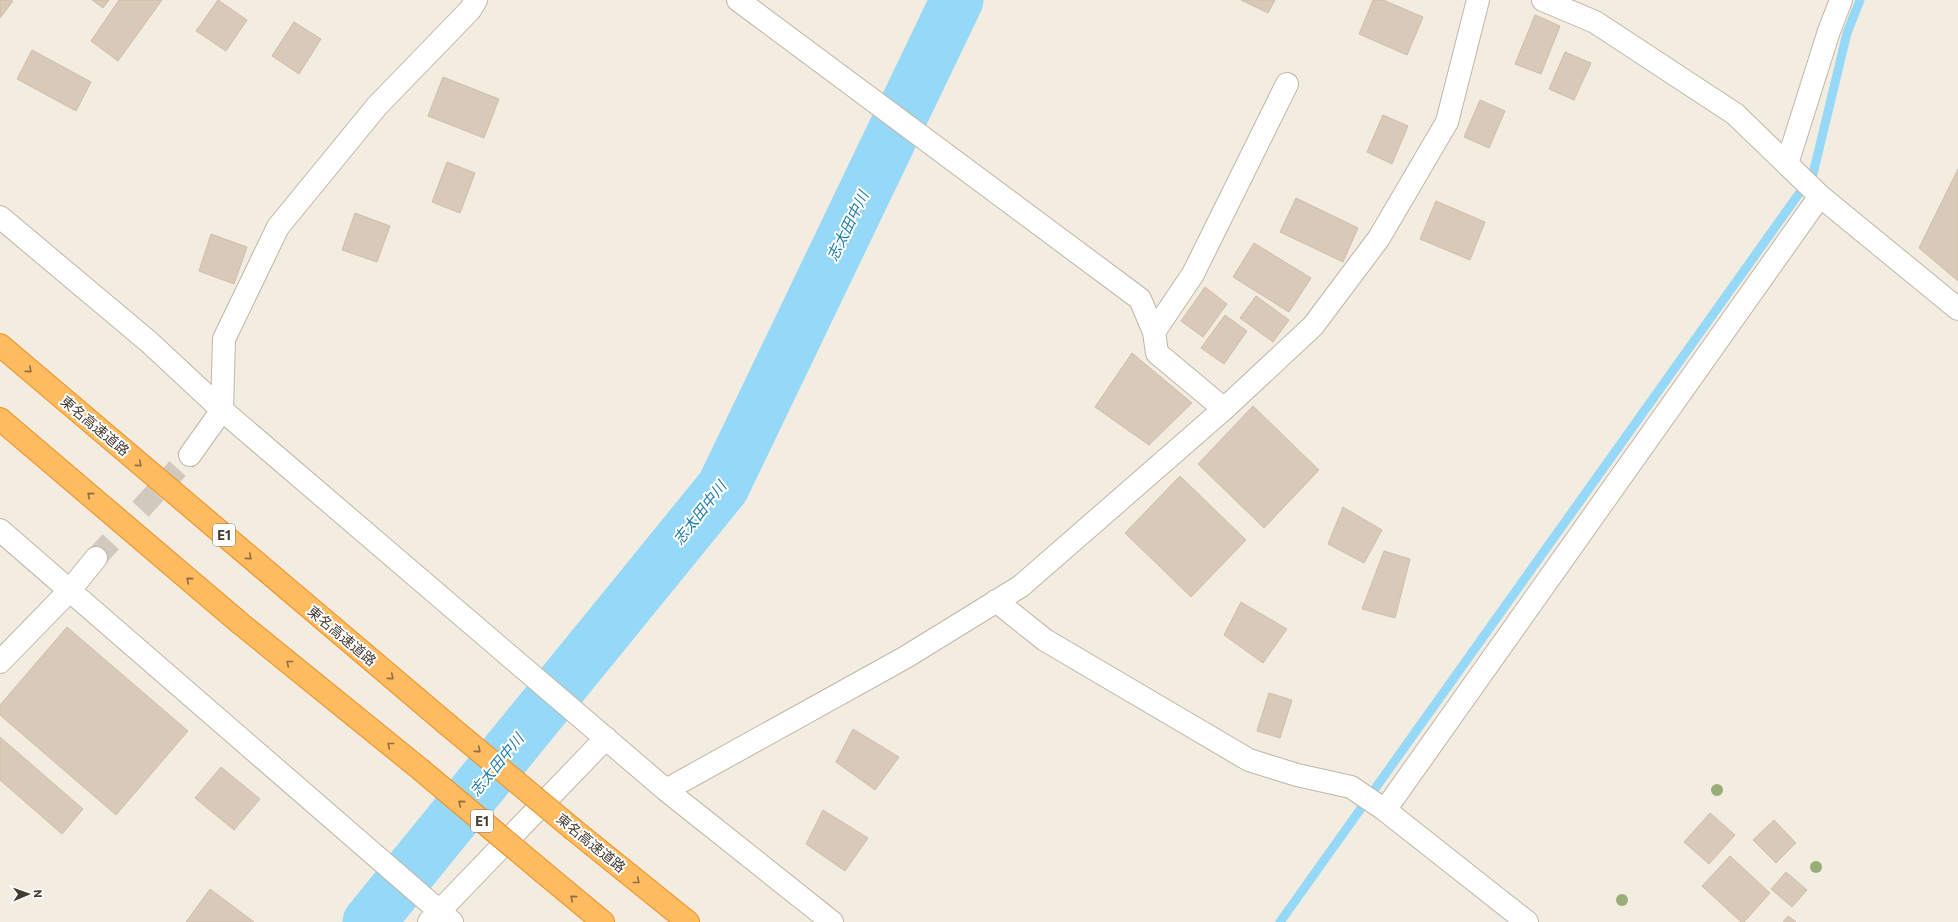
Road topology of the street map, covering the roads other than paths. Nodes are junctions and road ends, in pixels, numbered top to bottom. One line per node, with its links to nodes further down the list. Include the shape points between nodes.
1 (476, 0): 14 (street, via 470,10 377,106 278,227 224,339)
2 (738, 0): 11 (street, via 1140,299)
3 (1478, 0): 13 (street, via 1447,122 1379,238 1313,326)
4 (1543, 0): 7 (street, via 1596,22 1735,114)
5 (1841, 0): 7 (street)
6 (1287, 84): 11 (street, via 1193,274)
7 (1787, 164): 8 (street)
8 (1820, 196): 10 (street); 24 (street)
9 (0, 217): 14 (street, via 148,342)
10 (1958, 309)
11 (1154, 332): 13 (street, via 1157,353)
12 (0, 345): 27 (highway, 東名高速道路 / E1, one-way to 27, bridge, via 448,726)
13 (1224, 409): 20 (street, via 1021,586)
14 (222, 410): 16 (street); 22 (street)
15 (0, 419): 26 (highway, E1, one-way to 15, bridge, via 241,624)
16 (190, 455)
17 (0, 530): 19 (street)
18 (96, 558): 19 (street)
19 (70, 590): 21 (street); 25 (street)
20 (996, 601): 23 (street, via 906,657); 24 (street, via 1045,640 1249,760 1297,775 1351,787)
21 (0, 662)
22 (606, 738): 23 (street); 25 (street)
23 (666, 790): 28 (street)
24 (1385, 810): 29 (street)
25 (440, 919)
26 (603, 922)
27 (688, 922)
28 (832, 922)
29 (1527, 922)

